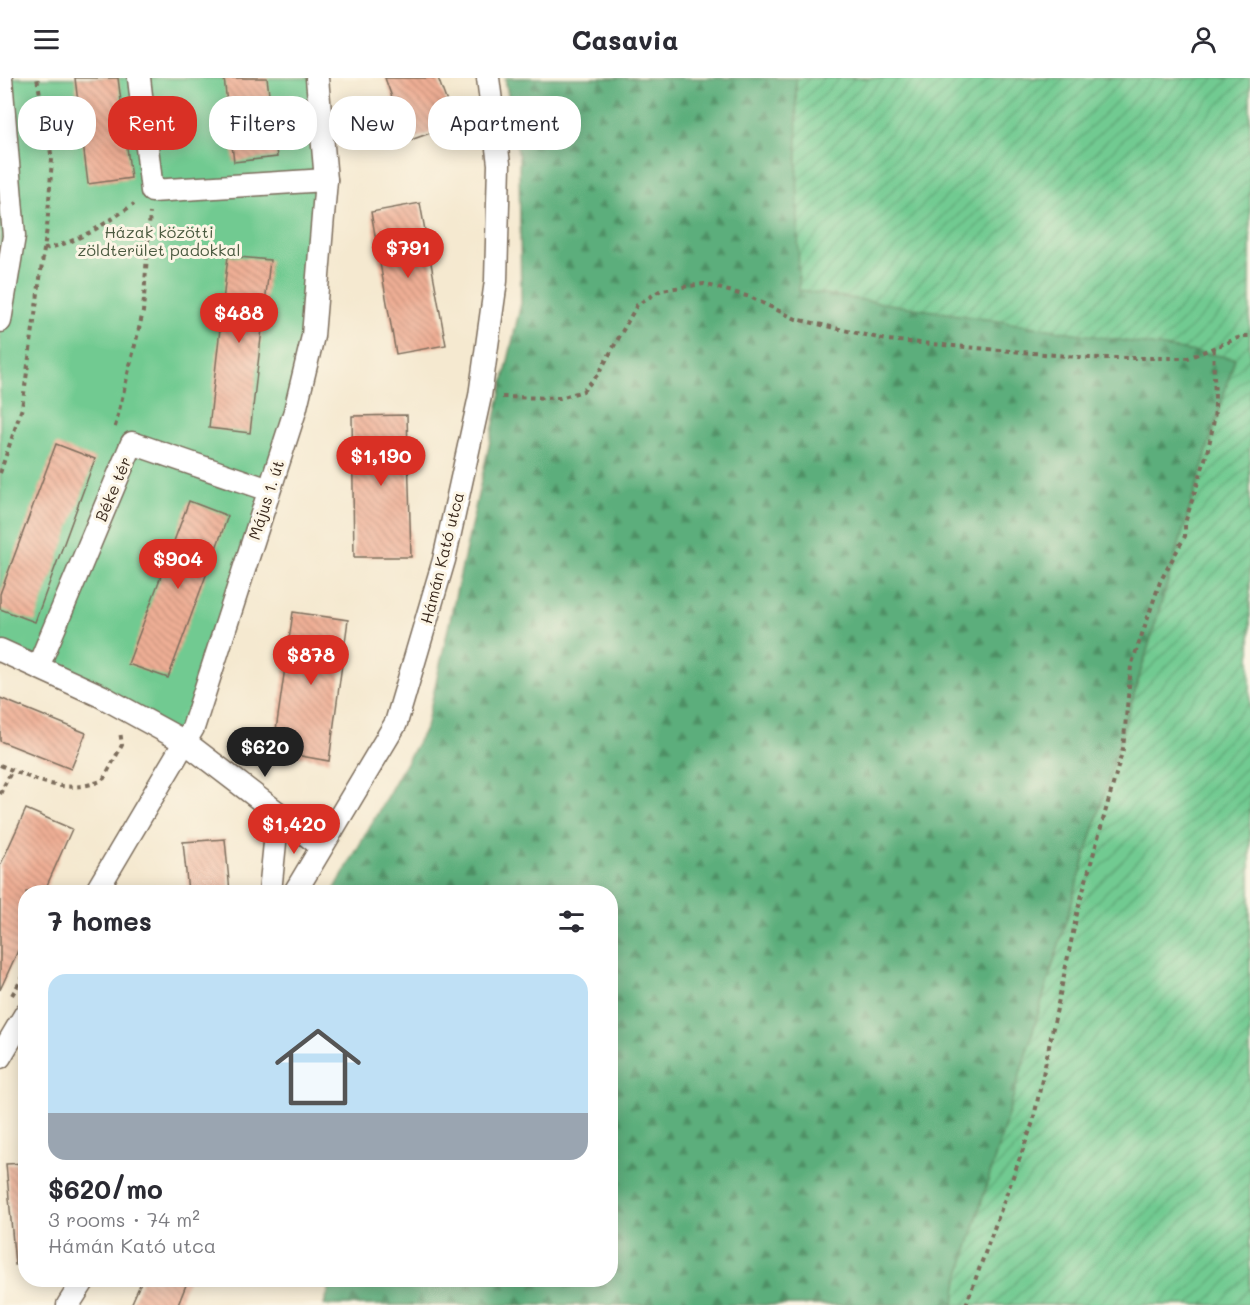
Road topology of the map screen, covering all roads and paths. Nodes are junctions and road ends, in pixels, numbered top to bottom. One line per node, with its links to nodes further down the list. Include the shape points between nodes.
1 (1, 78): 9 (street, via 14,236)
2 (37, 78): 8 (path, via 52,159)
3 (139, 78): 7 (street)
4 (317, 78): 6 (street, Május 1. út)
5 (488, 78): 12 (street, Hámán Kató utca, via 499,164 496,281)
6 (326, 180): 7 (street); 15 (street, Május 1. út, via 313,336)
7 (152, 192): 8 (path, via 103,225 61,246); 13 (path, via 143,312)
8 (44, 249): 14 (path, via 22,408)
9 (0, 321)
10 (1250, 336): 11 (path)
11 (1214, 348): 12 (path, via 1188,358 1089,358 887,340 796,319 750,297 704,284 661,290 637,305 599,373 583,391 560,398); 32 (path, via 1215,416 1210,442 1185,523 1185,536 1160,582 1131,666 1123,749 1078,909 1033,1122)
12 (480, 396): 24 (street, Hámán Kató utca, via 444,560 396,723)
13 (114, 431)
14 (0, 473)
15 (270, 490): 17 (street, Béke tér, via 132,443); 18 (street, Május 1. út, via 193,728)
16 (0, 650): 17 (street)
17 (38, 667): 18 (street)
18 (185, 742): 23 (street); 25 (street, Május 1. út)
19 (116, 758): 21 (path, via 103,780 84,788 66,784 47,786)
20 (0, 765): 21 (path)
21 (12, 770): 22 (path)
22 (0, 794)
23 (278, 813): 24 (street); 26 (street)
24 (321, 846): 27 (street, Hámán Kató utca)
25 (100, 885)
26 (271, 885)
27 (299, 885)
28 (18, 1027): 29 (street)
29 (0, 1057)
30 (80, 1287): 31 (street)
31 (68, 1305)
32 (966, 1305)

